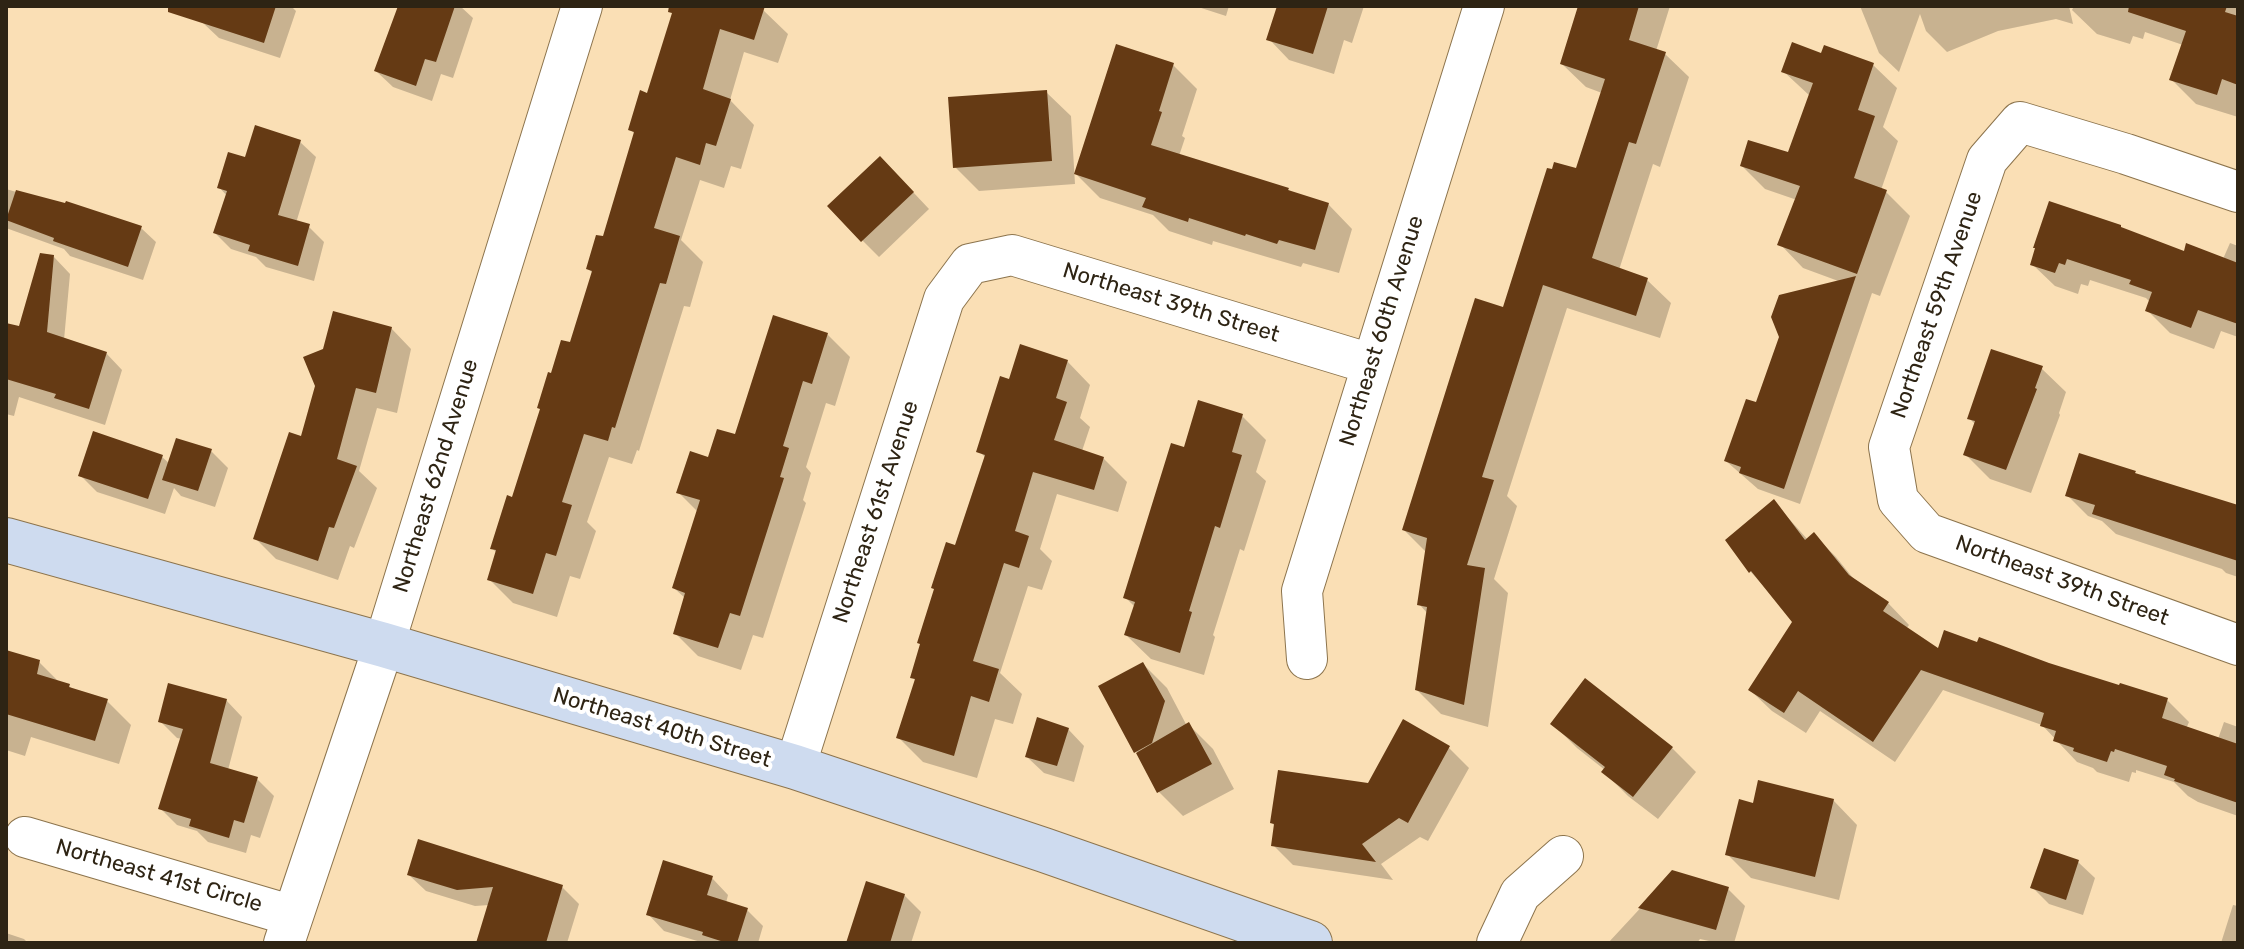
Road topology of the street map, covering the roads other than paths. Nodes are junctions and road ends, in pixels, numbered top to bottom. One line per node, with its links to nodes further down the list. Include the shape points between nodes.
1 (582, 6): 8 (street, Northeast 62nd Avenue)
2 (1484, 6): 5 (street, Northeast 60th Avenue)
3 (2238, 192): 6 (street, Northeast 59th Avenue, via 2020,122 1987,160 1889,447)
4 (970, 264): 5 (street, Northeast 39th Street, via 1012,255); 11 (street, Northeast 61st Avenue, via 944,299)
5 (1371, 364): 10 (street, Northeast 60th Avenue, via 1302,591)
6 (1898, 500): 9 (street, Northeast 39th Street, via 1927,533)
7 (6, 540): 8 (street, Northeast 40th Street)
8 (384, 645): 11 (street, Northeast 40th Street); 14 (street, Northeast 62nd Avenue)
9 (2238, 645)
10 (1307, 659)
11 (795, 767): 15 (street, Northeast 40th Street)
12 (25, 837): 14 (street, Northeast 41st Circle)
13 (1563, 856): 16 (street, via 1520,894)
14 (289, 929)
15 (1310, 943)
16 (1497, 943)

